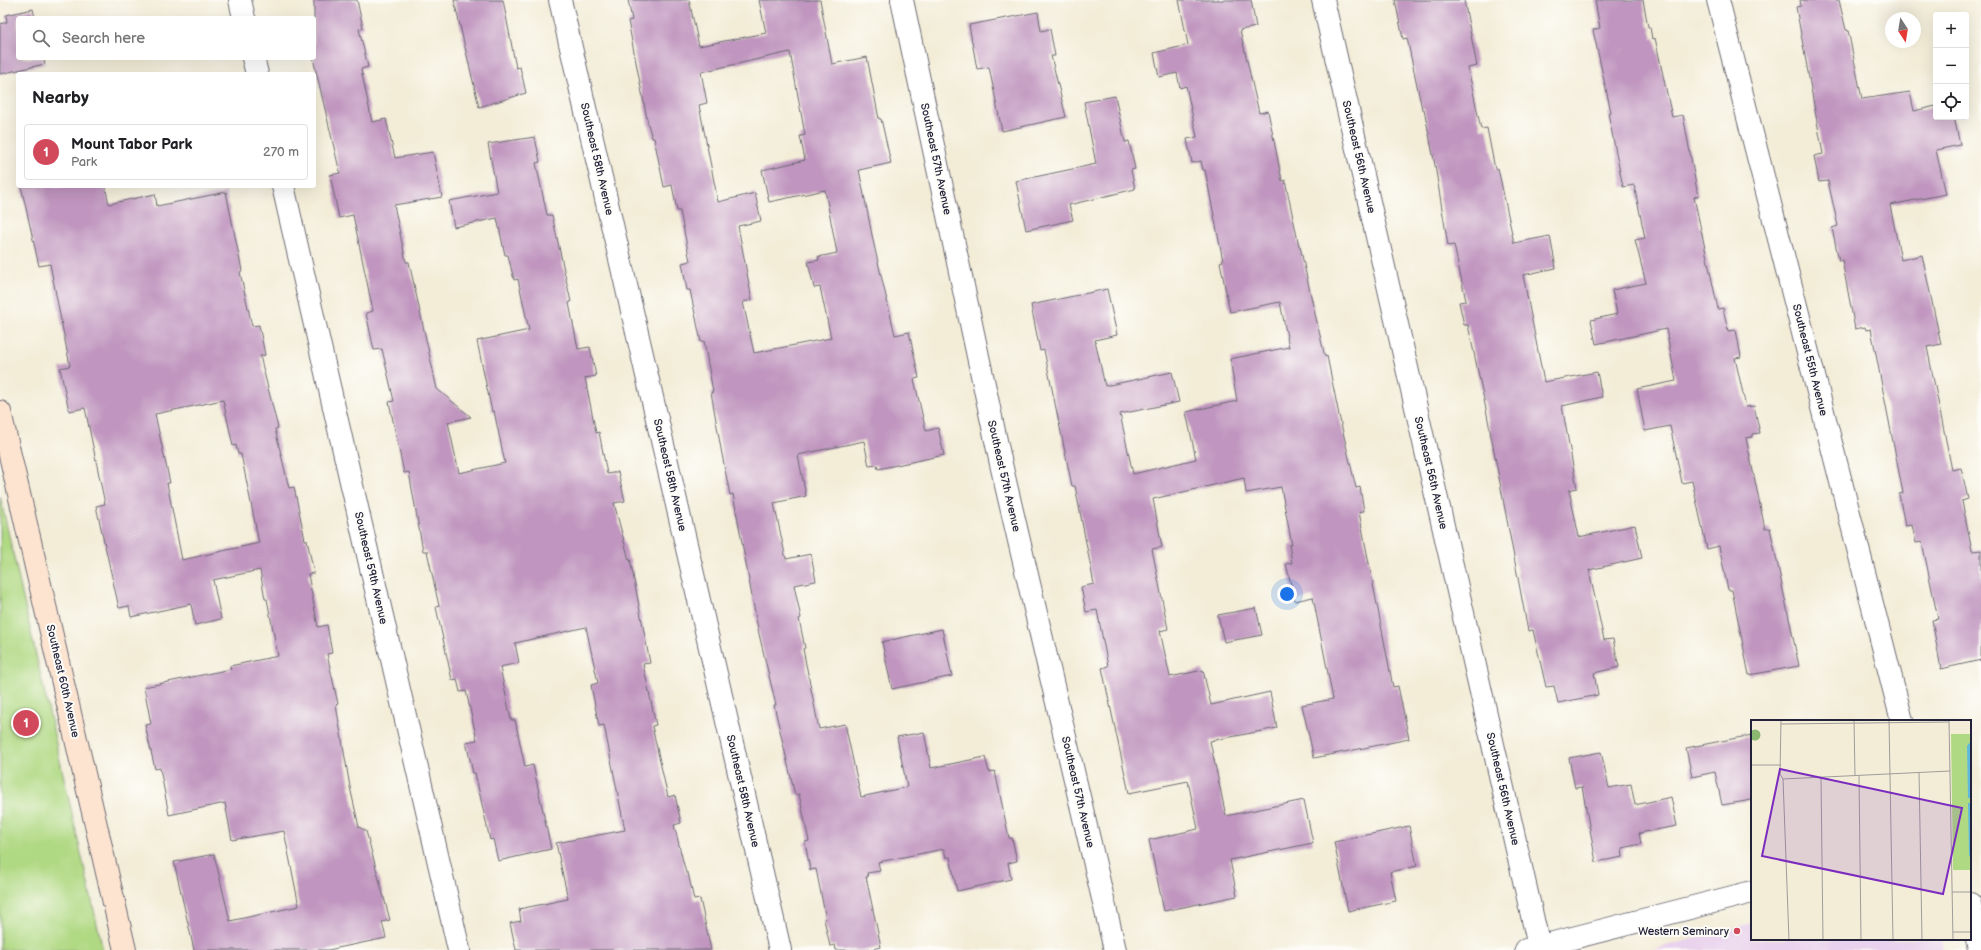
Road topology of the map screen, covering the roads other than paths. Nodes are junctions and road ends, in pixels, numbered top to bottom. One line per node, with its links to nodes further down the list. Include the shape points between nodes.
1 (240, 0): 6 (street)
2 (560, 0): 17 (street, Southeast 58th Avenue)
3 (902, 0): 18 (street, Southeast 57th Avenue, via 1001,464)
4 (1323, 0): 14 (street, Southeast 56th Avenue)
5 (1718, 0): 11 (street, Southeast 55th Avenue)
6 (244, 16)
7 (254, 60): 8 (street)
8 (256, 72)
9 (282, 188): 16 (street, Southeast 59th Avenue)
10 (0, 412): 15 (main road, Southeast 60th Avenue)
11 (1902, 720)
12 (1751, 892): 14 (street)
13 (1971, 909): 19 (street)
14 (1532, 948)
15 (125, 950)
16 (459, 950)
17 (780, 950)
18 (1115, 950)
19 (1979, 950)

